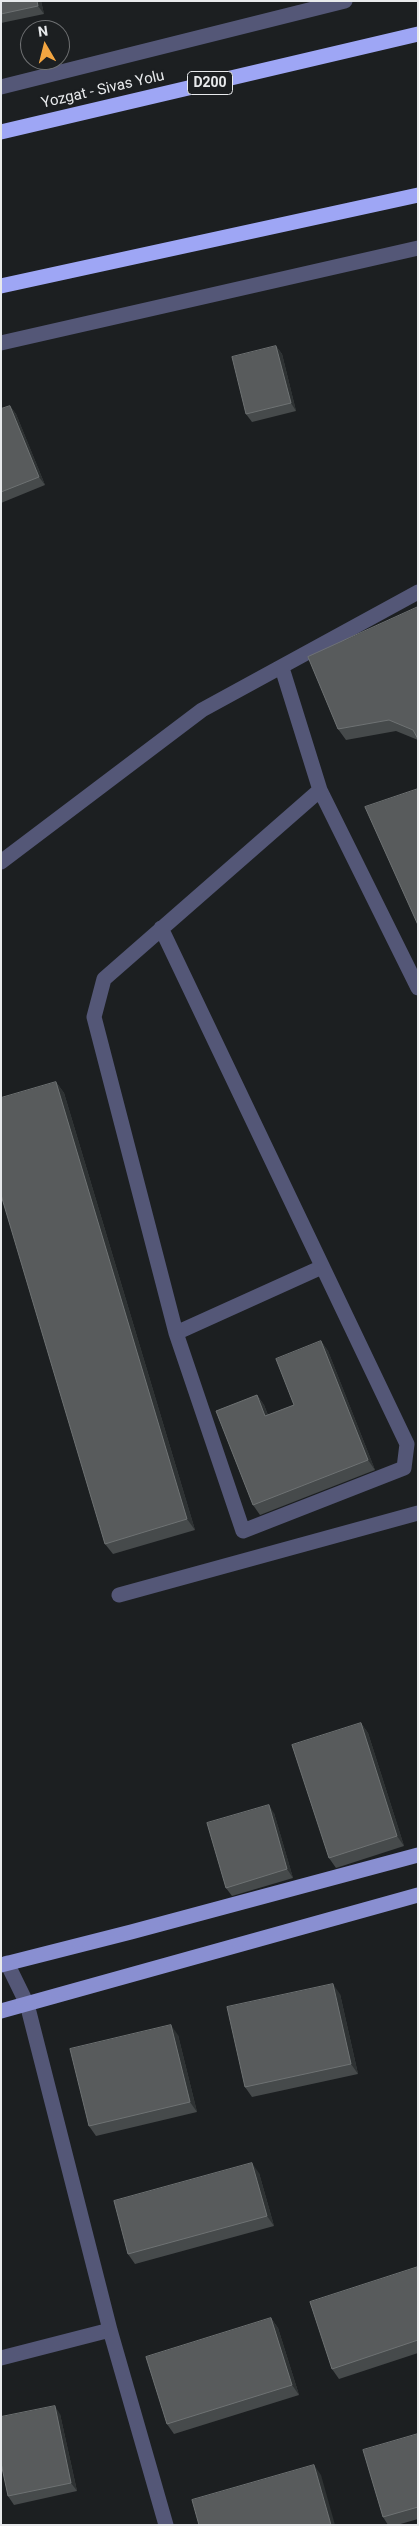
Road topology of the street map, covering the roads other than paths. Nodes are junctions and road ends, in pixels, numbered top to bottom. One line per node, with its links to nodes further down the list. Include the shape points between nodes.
1 (345, 1): 3 (street)
2 (418, 34): 4 (highway, Yozgat - Sivas Yolu / D200)
3 (1, 87)
4 (1, 132)
5 (418, 195): 7 (highway)
6 (418, 248): 8 (street)
7 (1, 286)
8 (1, 343)
9 (418, 592): 10 (street)
10 (282, 668): 11 (street); 12 (street, via 202,710)
11 (320, 790): 13 (street); 14 (street)
12 (1, 862)
13 (161, 928): 15 (street); 16 (street, via 104,978 94,1017)
14 (418, 988)
15 (322, 1267): 16 (street); 16 (street, via 407,1444 404,1468 244,1531)
16 (176, 1333)
17 (418, 1513): 18 (street)
18 (119, 1595)
19 (418, 1855): 21 (main road)
20 (418, 1895): 22 (main road)
21 (4, 1964): 22 (street)
22 (27, 2004): 23 (main road); 24 (street)
23 (1, 2011)
24 (110, 2330): 25 (street); 26 (street)
25 (1, 2358)
26 (166, 2525)

